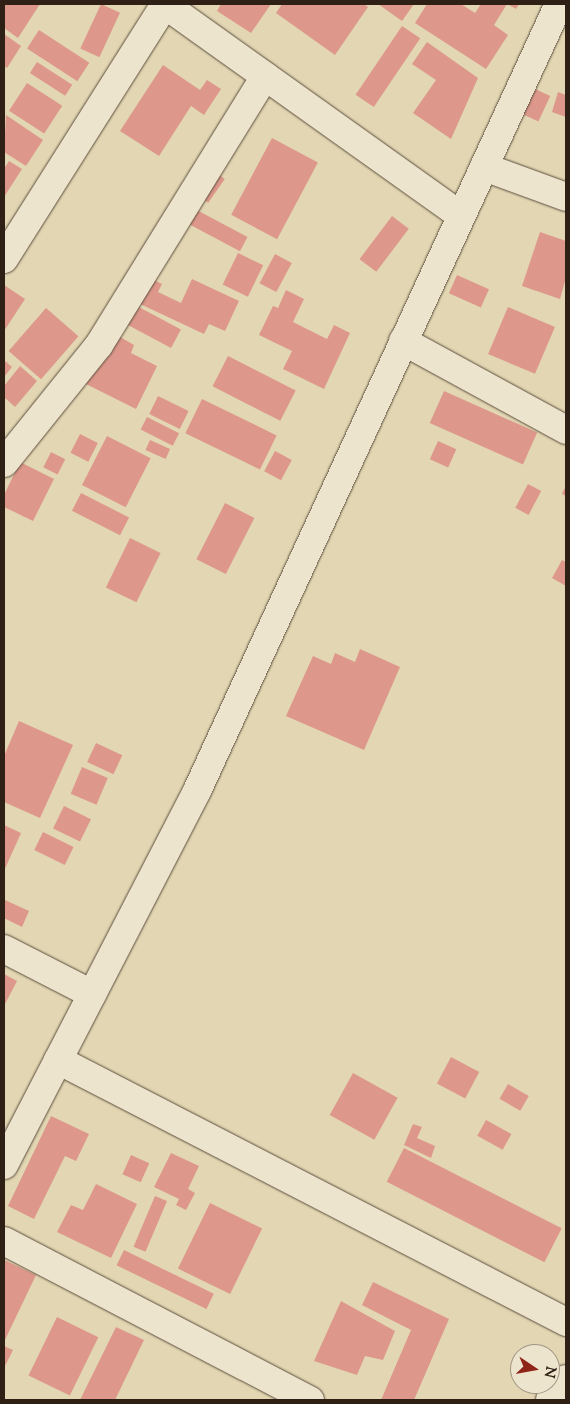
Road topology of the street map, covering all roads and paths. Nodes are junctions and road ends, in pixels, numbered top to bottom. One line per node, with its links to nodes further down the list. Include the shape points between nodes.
1 (164, 4): 3 (street); 7 (street)
2 (559, 4): 4 (street)
3 (265, 76): 6 (street); 10 (street, via 98,346)
4 (484, 167): 5 (street); 6 (street)
5 (566, 197)
6 (461, 216): 8 (street)
7 (4, 259)
8 (403, 341): 9 (street); 12 (street, via 196,791)
9 (566, 430)
10 (4, 462)
11 (4, 949): 12 (street)
12 (92, 994): 13 (street)
13 (58, 1060): 14 (street); 16 (street)
14 (4, 1165)
15 (4, 1241): 18 (street)
16 (566, 1322)
17 (566, 1379): 19 (street)
18 (310, 1400)
19 (550, 1400)

